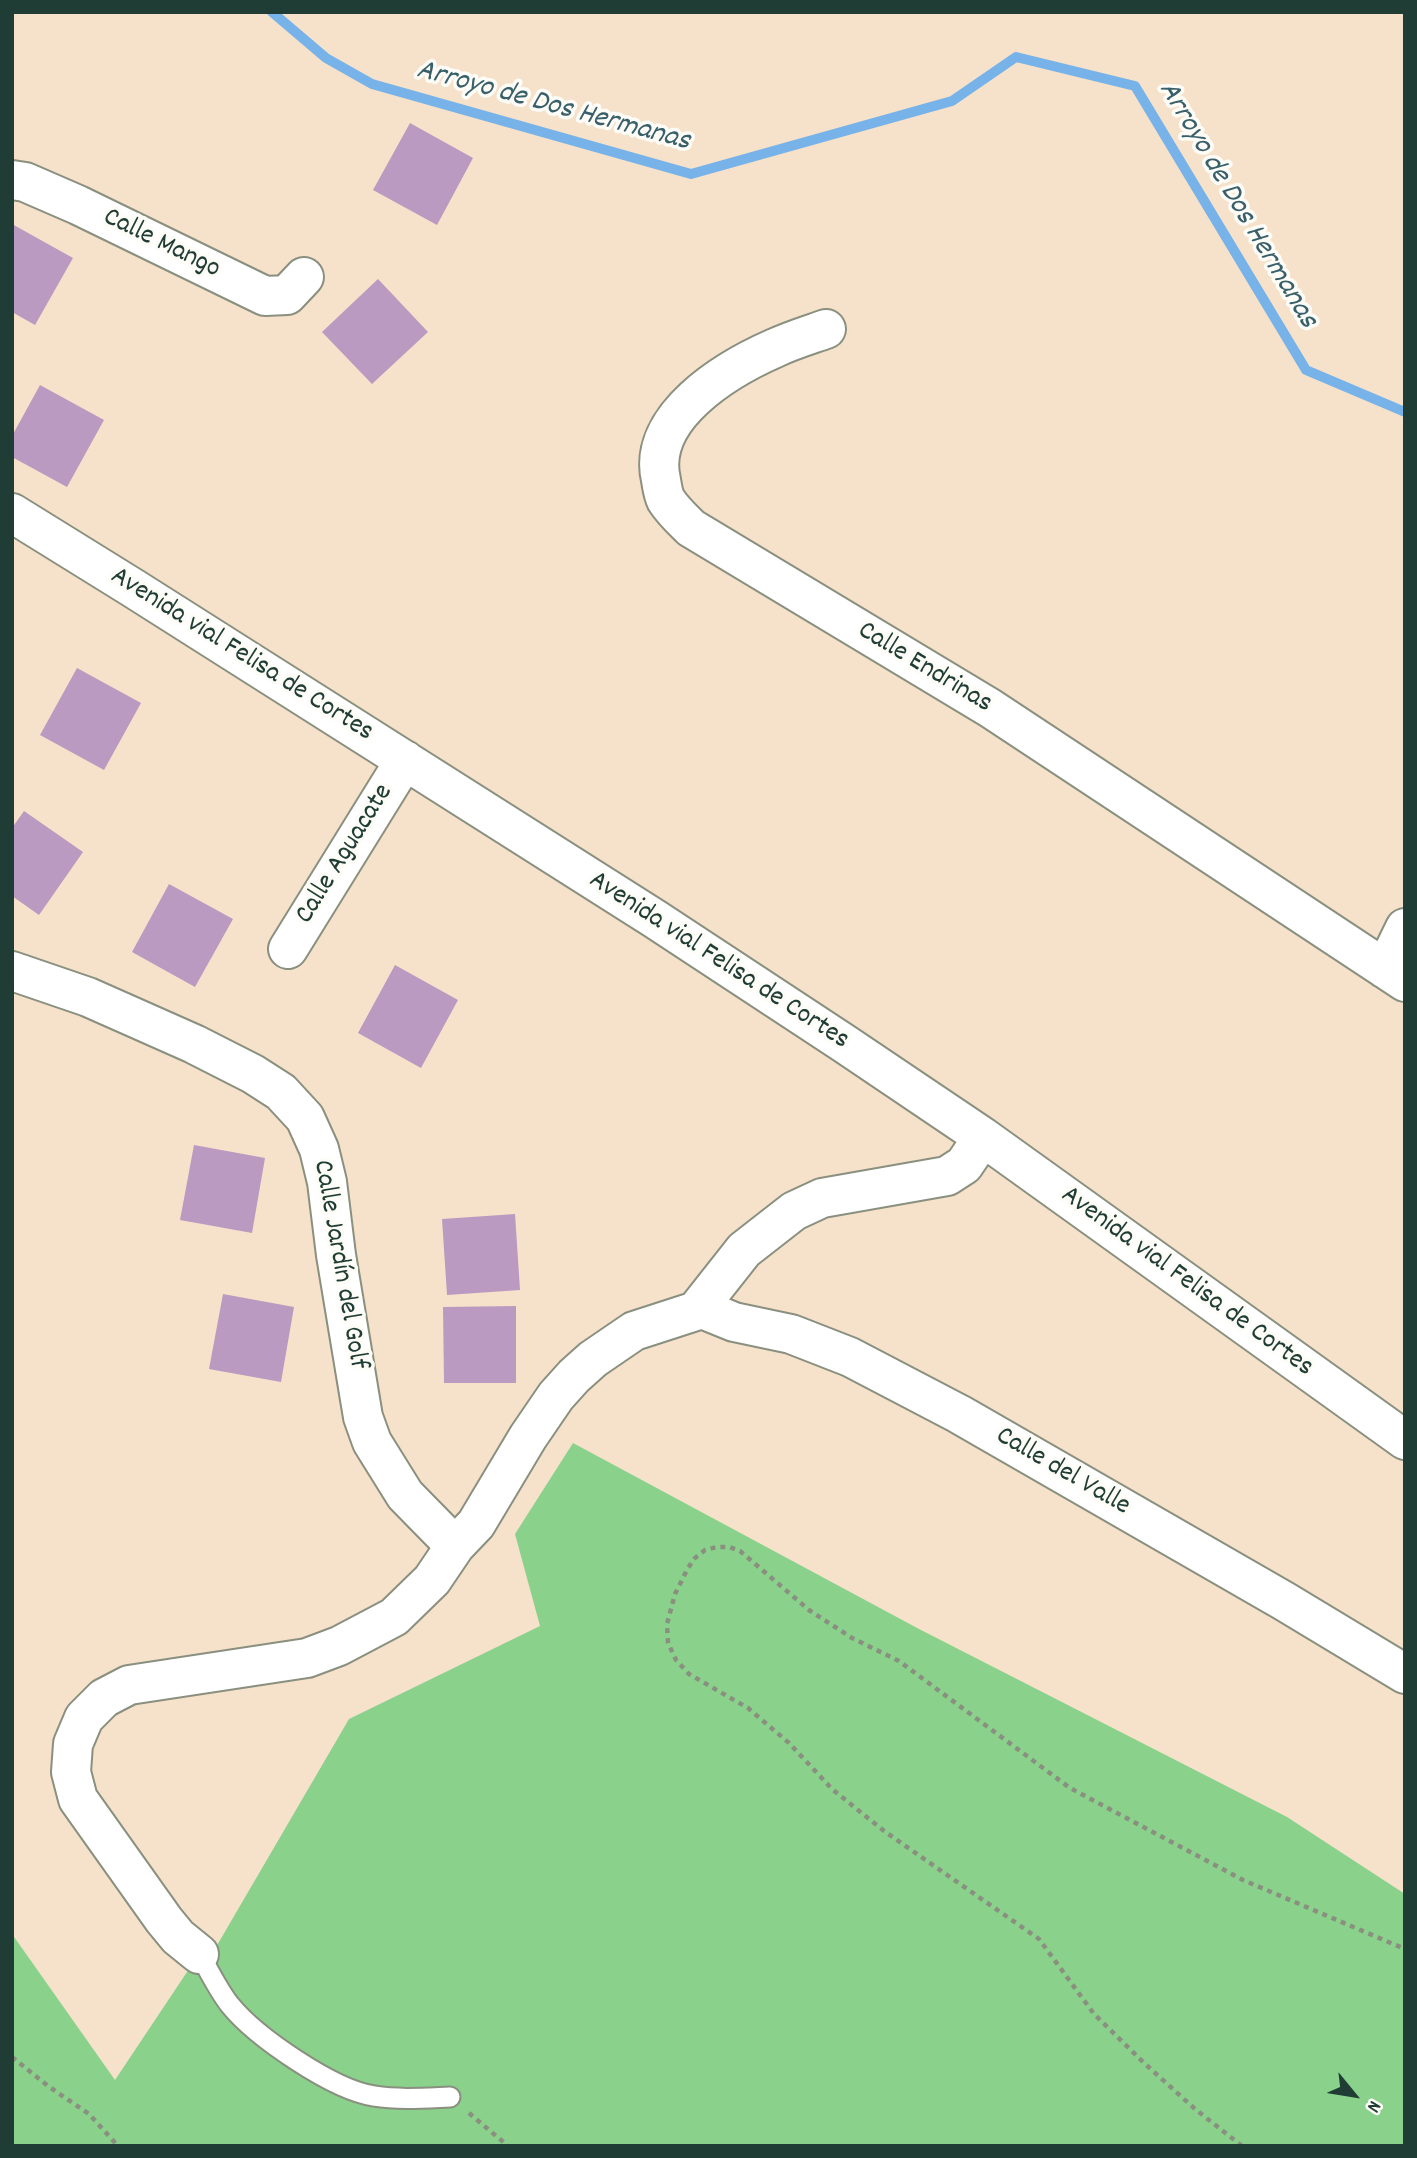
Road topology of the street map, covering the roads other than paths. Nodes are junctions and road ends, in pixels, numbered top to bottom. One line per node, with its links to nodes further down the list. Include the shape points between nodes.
1 (12, 180): 2 (street, Calle Mango, via 78,205 265,296 287,295)
2 (304, 277)
3 (826, 329): 9 (street, Calle Endrinas, via 725,374 696,396 673,422 660,448 658,468 665,498 676,514 691,528 990,708)
4 (12, 513): 5 (street, Avenida vial Felisa de Cortes)
5 (405, 760): 7 (street, Calle Aguacate); 10 (street, Avenida vial Felisa de Cortes)
6 (1405, 928): 9 (street)
7 (288, 950)
8 (12, 971): 13 (street, Calle Jardín del Golf, via 88,997 194,1044 272,1086 305,1118 327,1182 363,1417 372,1442 405,1495)
9 (1395, 976)
10 (983, 1137): 11 (street, via 964,1164 947,1176 822,1198 793,1211 744,1250 699,1307); 12 (street, Avenida vial Felisa de Cortes)
11 (702, 1309): 13 (street, via 634,1331 574,1376 528,1437 476,1524); 14 (street, Calle del Valle, via 734,1322 791,1334 850,1357 959,1414)
12 (1405, 1440)
13 (455, 1546): 15 (street, via 432,1580 402,1609 339,1646 307,1658 129,1685 104,1698 84,1718 73,1744 71,1772 78,1798 164,1920)
14 (1405, 1674)
15 (199, 1954): 16 (lane, via 230,2004 268,2041 329,2079 372,2096)
16 (450, 2097)

